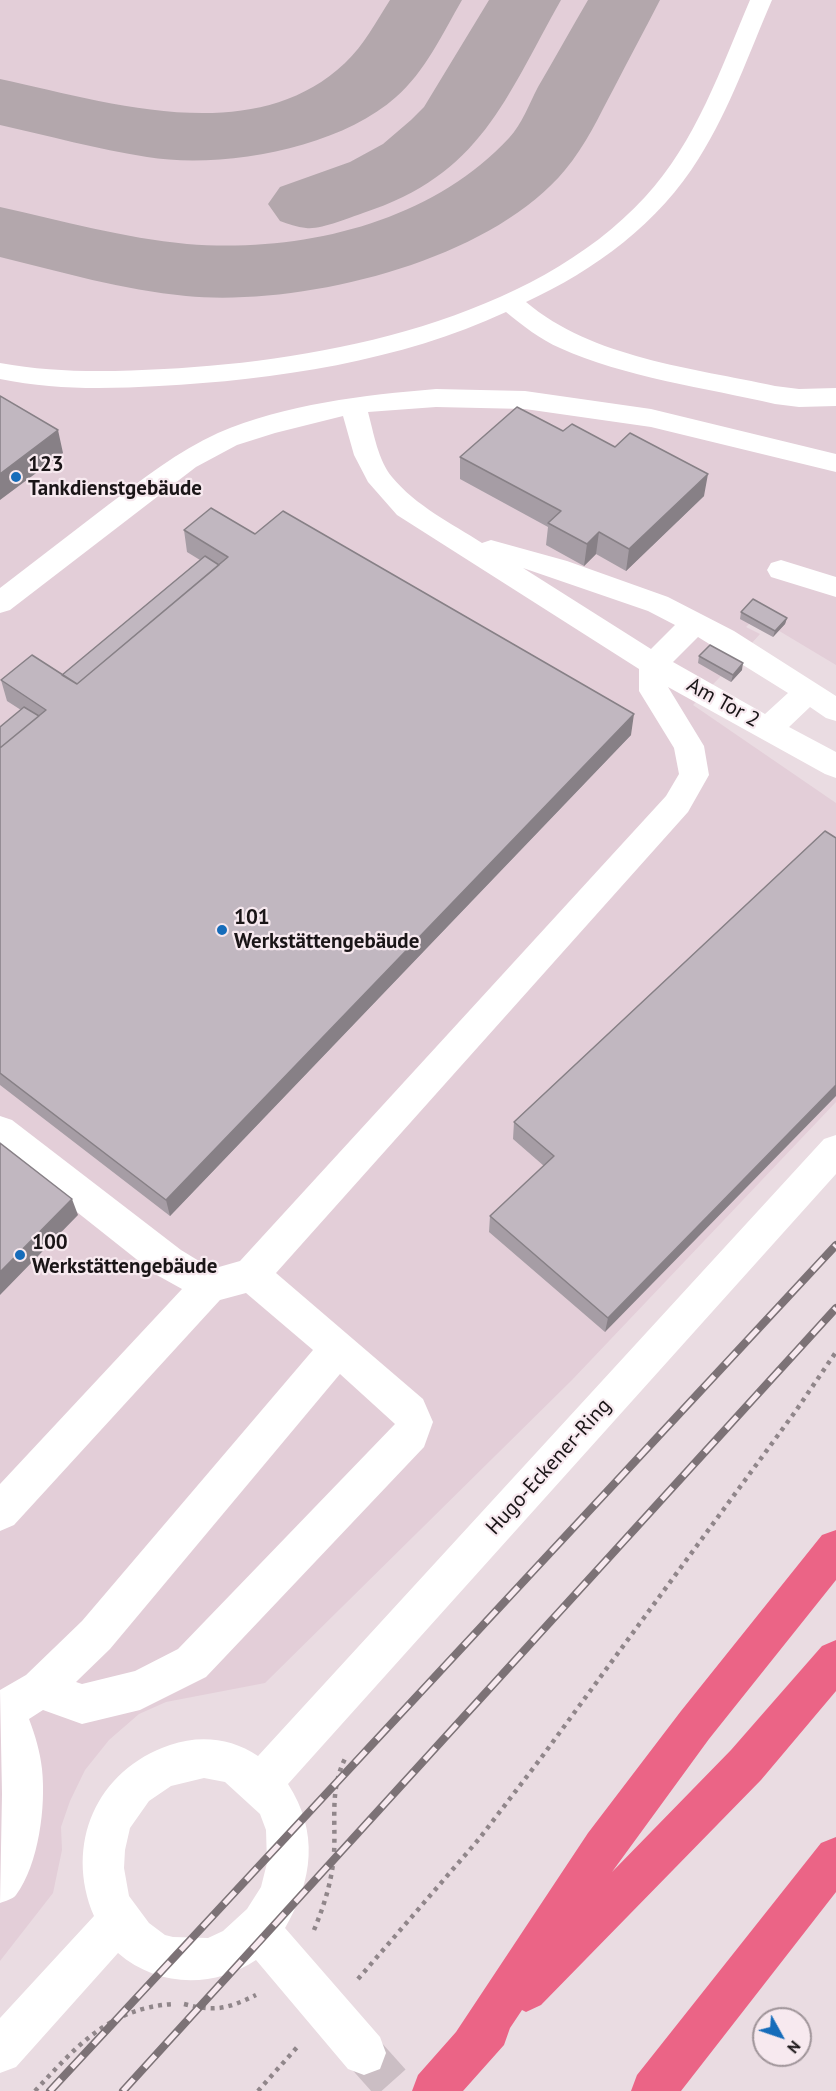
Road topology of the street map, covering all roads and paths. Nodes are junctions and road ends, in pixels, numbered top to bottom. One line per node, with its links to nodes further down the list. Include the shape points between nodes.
1 (761, 0): 2 (street, via 694,152 678,175 651,206 579,264)
2 (509, 302): 3 (street, via 379,347 294,363 165,378 66,379); 4 (street, via 568,342 628,362 775,395)
3 (0, 371)
4 (836, 397)
5 (353, 405): 6 (street, via 436,398 525,400 651,418); 7 (street, via 367,455 381,482 407,508); 10 (street, via 228,439 187,461)
6 (836, 463)
7 (461, 541): 11 (street, via 557,568 658,604); 12 (street, Am Tor 2)
8 (781, 570): 9 (street)
9 (836, 587)
10 (0, 603)
11 (694, 623): 12 (street); 13 (street)
12 (653, 664): 15 (street, Am Tor 2); 19 (street, via 654,691 689,746 693,765 694,775 677,804)
13 (809, 691): 14 (street); 15 (street)
14 (836, 710)
15 (768, 728): 16 (street, Am Tor 2)
16 (836, 766)
17 (0, 1131): 20 (street, via 168,1262)
18 (836, 1150): 29 (street, Hugo-Eckener-Ring)
19 (251, 1275): 20 (street); 21 (street)
20 (208, 1286): 23 (street)
21 (338, 1349): 26 (street, via 96,1635); 26 (street, via 410,1412 414,1422 411,1434 192,1663 140,1690 82,1704)
22 (836, 1352): 32 (path, via 541,1758)
23 (0, 1512)
24 (836, 1549): 36 (highway, via 695,1725 603,1848)
25 (836, 1660): 36 (highway, via 746,1765)
26 (40, 1689): 27 (street)
27 (2, 1711): 31 (street, via 18,1743 23,1810 13,1853)
28 (349, 1753): 35 (path, via 339,1768 333,1793 330,1888 310,1939)
29 (261, 1783): 33 (street, via 232,1763 204,1758 175,1763 147,1776 119,1808 109,1827 102,1860 105,1892); 34 (street, via 283,1816 289,1843 288,1872 279,1899)
30 (836, 1858): 41 (highway)
31 (0, 1882)
32 (411, 1920)
33 (118, 1922): 34 (street, via 136,1943 161,1957 188,1962 216,1958 243,1945); 37 (street)
34 (259, 1931): 35 (street)
35 (288, 1968): 38 (street); 39 (path, via 256,1995 225,2010 159,2003 134,2008 88,2036)
36 (472, 2045): 40 (highway)
37 (0, 2050)
38 (364, 2053)
39 (35, 2091)
40 (434, 2091)
41 (653, 2091)

